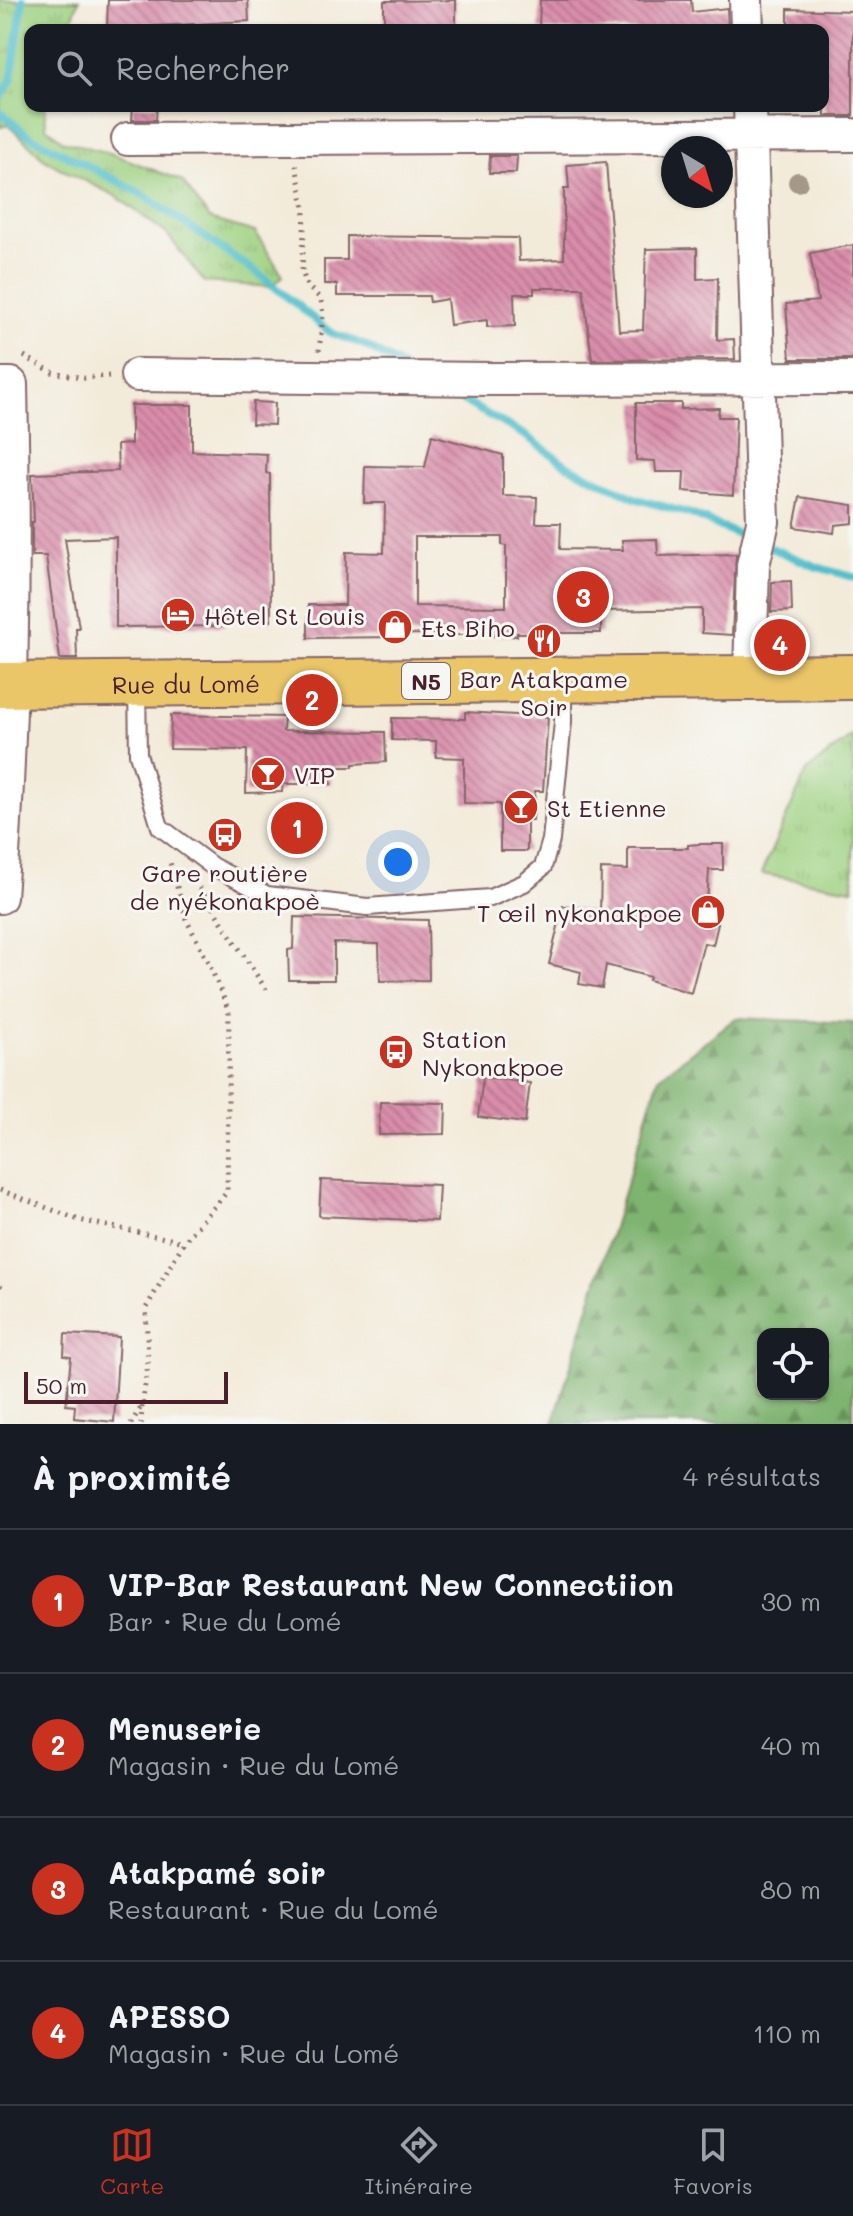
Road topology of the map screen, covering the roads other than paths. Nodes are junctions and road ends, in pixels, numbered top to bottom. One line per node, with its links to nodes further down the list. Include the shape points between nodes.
1 (746, 0): 2 (street)
2 (747, 24)
3 (750, 121): 4 (street); 5 (street); 7 (street)
4 (853, 135)
5 (128, 139)
6 (137, 375): 7 (street)
7 (759, 378): 8 (street); 10 (street, via 763,522 753,565)
8 (853, 378)
9 (5, 384): 14 (street, via 14,513)
10 (750, 676): 11 (main road, Rue du Lomé / N5); 12 (main road, Rue du Lomé / N5)
11 (853, 677)
12 (563, 679): 13 (main road, Rue du Lomé / N5); 13 (lane, via 551,840 543,867 524,883 490,898 367,907 267,895 212,866 160,827 138,754)
13 (137, 684): 14 (main road, Rue du Lomé / N5)
14 (5, 685): 15 (street, via 9,748)
15 (2, 855): 16 (street)
16 (0, 897)

